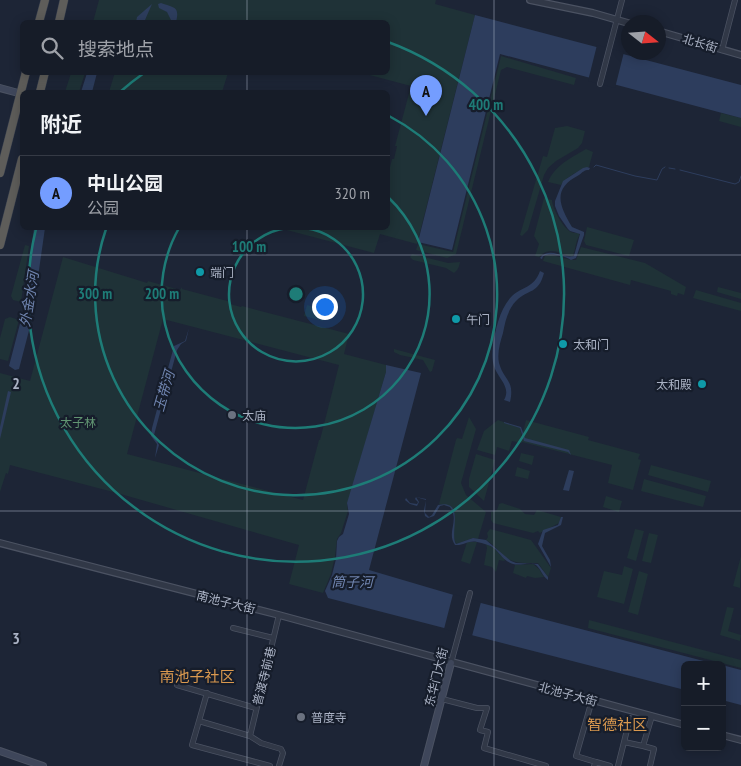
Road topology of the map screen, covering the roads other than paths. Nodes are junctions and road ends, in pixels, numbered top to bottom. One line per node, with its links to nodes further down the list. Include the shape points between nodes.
1 (45, 0): 6 (highway)
2 (64, 0): 7 (highway)
3 (530, 0): 8 (street)
4 (622, 0): 8 (street)
5 (735, 0): 11 (street)
6 (40, 20)
7 (59, 20)
8 (616, 20): 9 (street); 15 (street)
9 (621, 21)
10 (666, 33): 11 (street, 北长街)
11 (722, 50): 12 (street, 北长街)
12 (741, 55)
13 (25, 75): 17 (highway)
14 (44, 75): 18 (highway)
15 (600, 84)
16 (0, 88): 19 (main road)
17 (23, 90)
18 (40, 90)
19 (20, 93)
20 (20, 101): 22 (highway)
21 (20, 167): 23 (highway)
22 (0, 173)
23 (0, 245)
24 (0, 543): 26 (street, 南池子大街)
25 (469, 596): 29 (street, 东华门大街)
26 (279, 616): 28 (street, 普渡寺前巷); 29 (street, 南池子大街)
27 (233, 628): 28 (street)
28 (273, 638): 34 (street, 普渡寺前巷)
29 (451, 662): 32 (main road, 东华门大街); 33 (street, 北池子大街)
30 (178, 685): 31 (street)
31 (207, 693): 34 (street); 37 (street)
32 (442, 699): 49 (main road, 东华门大街); 50 (street, via 487,708 480,730 488,732 484,748)
33 (592, 700): 35 (street, 北池子大街); 45 (street, via 576,756)
34 (256, 708): 39 (street, 普渡寺前巷)
35 (652, 716): 38 (street, 北池子大街); 43 (street)
36 (630, 718): 42 (street)
37 (199, 722): 39 (street); 47 (street, via 192,745)
38 (681, 724)
39 (250, 736): 48 (street, via 281,749)
40 (726, 736): 41 (street)
41 (741, 740)
42 (624, 742): 43 (street); 52 (street)
43 (643, 746): 53 (street, via 654,749)
44 (0, 751): 46 (main road)
45 (595, 764): 51 (street)
46 (43, 766)
47 (270, 766)
48 (279, 766)
49 (424, 766)
50 (546, 766)
51 (610, 766)
52 (618, 766)
53 (650, 766)

